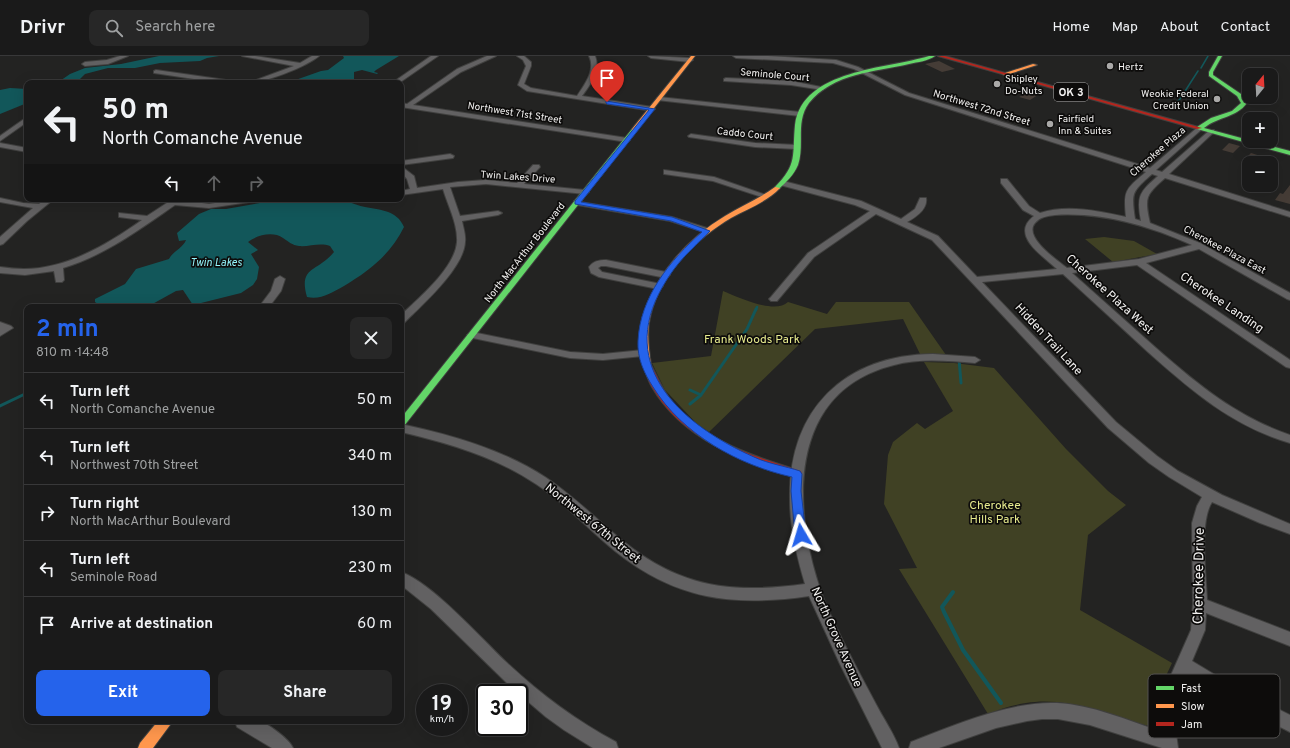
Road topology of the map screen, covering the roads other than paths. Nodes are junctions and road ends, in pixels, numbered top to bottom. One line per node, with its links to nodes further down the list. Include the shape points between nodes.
1 (125, 56): 15 (street, via 108,62)
2 (245, 56): 17 (street)
3 (316, 56): 17 (street)
4 (435, 56): 23 (street)
5 (493, 56): 28 (street, via 462,67)
6 (520, 56): 26 (street, via 525,58 529,65 521,85 529,90)
7 (592, 56): 26 (street, via 594,67 591,77)
8 (651, 56): 14 (street)
9 (736, 56): 18 (street, Northwest 72nd Street, via 824,60 845,64)
10 (933, 56): 18 (main road, via 906,64)
11 (940, 56): 19 (main road, OK 3)
12 (957, 56): 19 (main road, OK 3)
13 (1220, 56): 32 (main road, Cherokee Plaza, via 1211,76 1239,95 1244,103)
14 (691, 58): 27 (main road, North MacArthur Boulevard)
15 (84, 64)
16 (1032, 64): 19 (main road)
17 (300, 65): 22 (street)
18 (861, 71): 25 (main road, via 839,78); 47 (street, Northwest 72nd Street, via 907,94)
19 (1006, 71): 33 (main road, OK 3)
20 (156, 72): 21 (street)
21 (212, 80)
22 (259, 80)
23 (399, 80)
24 (726, 80): 25 (street, Seminole Court, via 791,83)
25 (823, 88): 30 (main road)
26 (578, 98): 29 (street)
27 (659, 99): 29 (main road, North MacArthur Boulevard); 30 (street)
28 (404, 105): 37 (street, Northwest 71st Street)
29 (652, 109): 37 (main road, North MacArthur Boulevard)
30 (800, 114): 39 (main road)
31 (24, 121): 36 (street)
32 (1230, 124): 33 (main road, OK 3); 33 (main road, Cherokee Plaza); 34 (main road, OK 3)
33 (1209, 128): 42 (main road, OK 3); 47 (street, Cherokee Plaza); 49 (street, Cherokee Plaza)
34 (1242, 132)
35 (691, 136): 39 (street, Caddo Court, via 755,145)
36 (0, 140): 41 (street)
37 (627, 140): 57 (main road, North MacArthur Boulevard)
38 (1278, 144): 40 (main road)
39 (797, 147): 51 (main road, via 796,166)
40 (1290, 147)
41 (24, 149)
42 (1290, 153)
43 (450, 156): 44 (street)
44 (404, 163)
45 (536, 167): 52 (street)
46 (404, 171): 54 (street, via 412,178)
47 (1151, 171): 49 (street, Northwest 72nd Street); 72 (street, Cherokee Plaza, via 1133,187 1128,197)
48 (667, 172): 56 (street, via 725,182)
49 (1164, 175): 68 (street, Northwest 72nd Street); 74 (street, Cherokee Plaza, via 1145,192 1142,199)
50 (1004, 181): 69 (street, via 1026,208)
51 (783, 183): 56 (main road); 65 (street, Hidden Trail Lane, via 858,203)
52 (519, 185): 53 (street, Twin Lakes Drive, via 486,182); 57 (street, Twin Lakes Drive)
53 (446, 186): 54 (street, Twin Lakes Drive); 71 (street)
54 (414, 191): 55 (street, Twin Lakes Drive)
55 (404, 193)
56 (765, 196): 75 (main road)
57 (581, 198): 75 (street, Twin Lakes Drive); 93 (main road, North MacArthur Boulevard)
58 (0, 200): 64 (street)
59 (923, 200): 73 (street, via 922,207)
60 (46, 202): 64 (street)
61 (174, 202): 70 (street)
62 (182, 202): 63 (street, via 209,206)
63 (236, 202)
64 (40, 206): 76 (street)
65 (876, 211): 73 (street, Hidden Trail Lane); 88 (street, via 811,255)
66 (498, 213): 71 (street)
67 (122, 215): 70 (street)
68 (1290, 215)
69 (1039, 216): 72 (street, via 1075,212); 81 (street, Cherokee Plaza West, via 1029,226 1030,237)
70 (148, 219): 79 (street, via 101,250)
71 (456, 219): 90 (street, via 461,243 456,259)
72 (1130, 221): 74 (street)
73 (902, 222): 85 (street, Hidden Trail Lane, via 935,238)
74 (1146, 225): 77 (street, Cherokee Plaza East)
75 (707, 231): 82 (main road, via 685,251)
76 (0, 242)
77 (1200, 246): 78 (street); 87 (street, Cherokee Plaza East)
78 (1139, 262): 81 (street); 96 (street, Cherokee Landing)
79 (58, 267): 80 (street, via 21,271); 84 (street)
80 (0, 270)
81 (1064, 271): 85 (street); 99 (street, Cherokee Plaza West, via 1212,401 1244,420)
82 (666, 275): 86 (main road); 86 (street, via 606,263 599,263 593,267 599,274)
83 (280, 278): 89 (street, via 276,291)
84 (59, 280)
85 (976, 280): 101 (street, Hidden Trail Lane, via 1123,435 1178,478)
86 (658, 286): 94 (main road, via 644,322)
87 (1290, 297)
88 (774, 299)
89 (266, 304)
90 (404, 318)
91 (0, 325): 92 (street, via 8,328)
92 (0, 333)
93 (472, 335): 94 (street, via 570,355 603,357); 97 (main road, North MacArthur Boulevard)
94 (643, 353): 100 (main road, via 650,375 663,396 679,415 698,430 751,460)
95 (975, 360): 100 (street, North Grove Avenue, via 903,360 866,370 846,382 829,397 810,425)
96 (1290, 365)
97 (406, 411)
98 (404, 429): 104 (street, Northwest 67th Street, via 481,451 516,467 541,481 639,560 657,572 680,582 725,594 750,595)
99 (1290, 439)
100 (797, 474): 104 (street, North Grove Avenue, via 796,491 801,535)
101 (1210, 496): 102 (street, Hidden Trail Lane); 105 (street, Cherokee Drive, via 1203,506 1198,523)
102 (1290, 529)
103 (404, 580): 119 (street, via 424,594 527,692 556,716)
104 (814, 589): 120 (street, North Grove Avenue, via 834,636)
105 (1200, 604): 106 (street); 107 (street, Cherokee Drive, via 1198,630)
106 (1290, 639)
107 (1184, 664): 108 (street, Cherokee Drive); 109 (street)
108 (1179, 674)
109 (1200, 674)
110 (1280, 719): 113 (street)
111 (164, 724): 117 (main road)
112 (247, 724): 118 (street, via 271,737)
113 (1290, 724)
114 (1148, 738): 121 (street, via 1080,714 1043,711 1026,712)
115 (1149, 738): 116 (street)
116 (1169, 745)
117 (145, 748)
118 (284, 748)
119 (610, 748)
120 (891, 748)
121 (917, 748)

